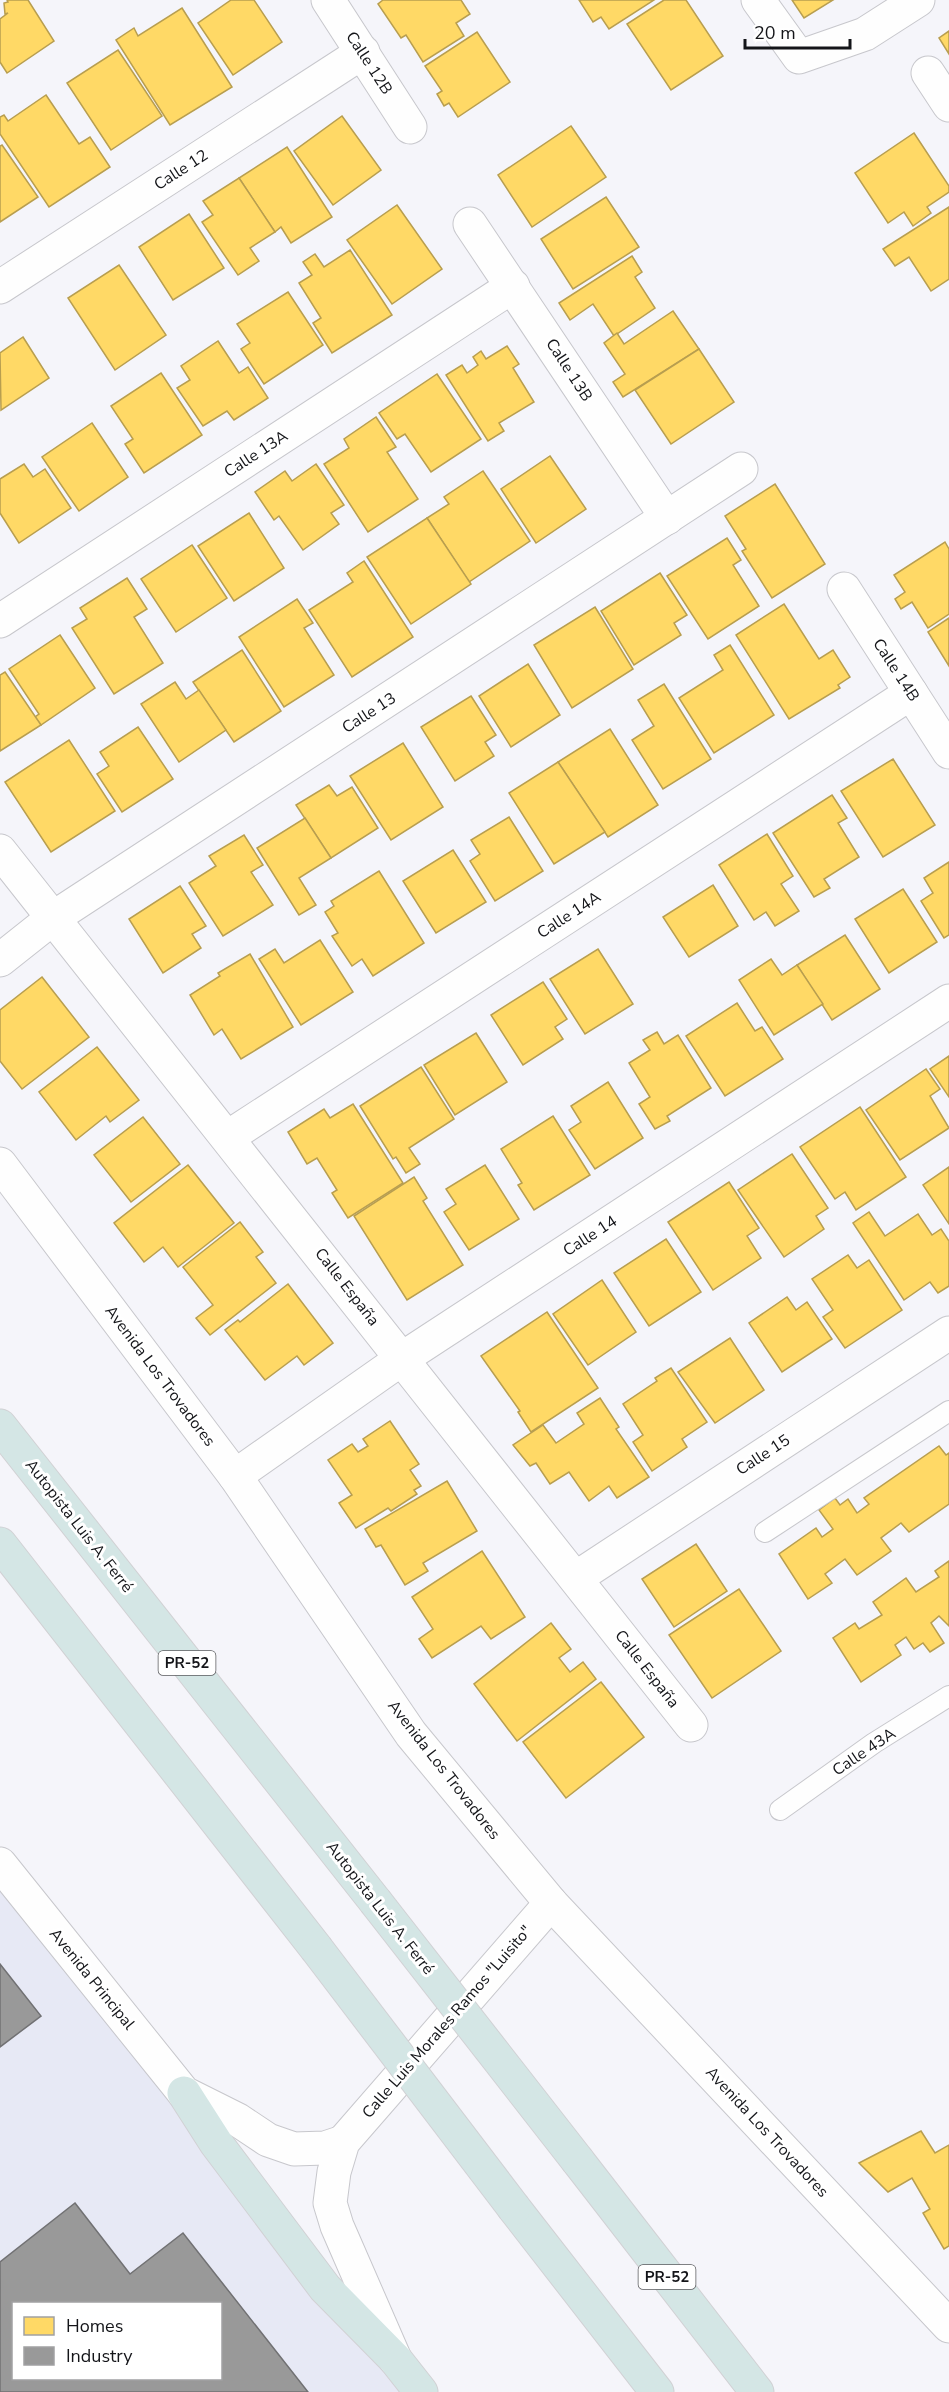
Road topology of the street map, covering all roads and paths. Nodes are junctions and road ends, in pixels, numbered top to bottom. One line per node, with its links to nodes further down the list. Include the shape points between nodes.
1 (328, 0): 4 (street, Calle 12B)
2 (758, 0): 3 (street, via 799,57 865,34)
3 (918, 0)
4 (363, 52): 7 (street, Calle 12B); 10 (street, Calle 12)
5 (928, 73): 6 (street)
6 (949, 105)
7 (410, 127)
8 (470, 224): 9 (street, Calle 13B)
9 (513, 286): 12 (street, Calle 13B); 14 (street, Calle 13A)
10 (0, 287)
11 (741, 470): 12 (street, Calle 13)
12 (667, 518): 18 (street, Calle 13)
13 (844, 589): 15 (street, Calle 14B)
14 (0, 621)
15 (911, 693): 16 (street, Calle 14B); 21 (street, Calle 14A)
16 (949, 752)
17 (0, 851): 18 (street, Calle España)
18 (53, 918): 19 (street, Calle 13); 21 (street, Calle España)
19 (0, 960)
20 (949, 1001): 24 (street, Calle 14)
21 (228, 1137): 24 (street, Calle España)
22 (0, 1164): 27 (street, Avenida Los Trovadores)
23 (949, 1333): 30 (street, Calle 15)
24 (403, 1358): 27 (street, Calle 14); 30 (street, Calle España)
25 (949, 1412): 28 (lane)
26 (0, 1426): 42 (highway, Autopista Luis A. Ferré / PR-52, bridge)
27 (235, 1476): 35 (street, Avenida Los Trovadores, via 411,1734)
28 (765, 1532)
29 (0, 1544): 41 (highway, bridge)
30 (576, 1578): 32 (street, Calle España)
31 (949, 1696): 33 (lane, Calle 43A)
32 (691, 1725)
33 (780, 1810)
34 (0, 1864): 36 (street, Avenida Principal)
35 (551, 1903): 37 (street, Calle Luis Morales Ramos "Luisito"); 38 (street, Avenida Los Trovadores)
36 (184, 2093): 37 (street, via 268,2140 294,2149 325,2148); 39 (highway, via 216,2143 326,2288)
37 (343, 2142): 39 (street, via 330,2203)
38 (949, 2326)
39 (395, 2359): 40 (highway)
40 (421, 2392)
41 (657, 2392)
42 (757, 2392)

